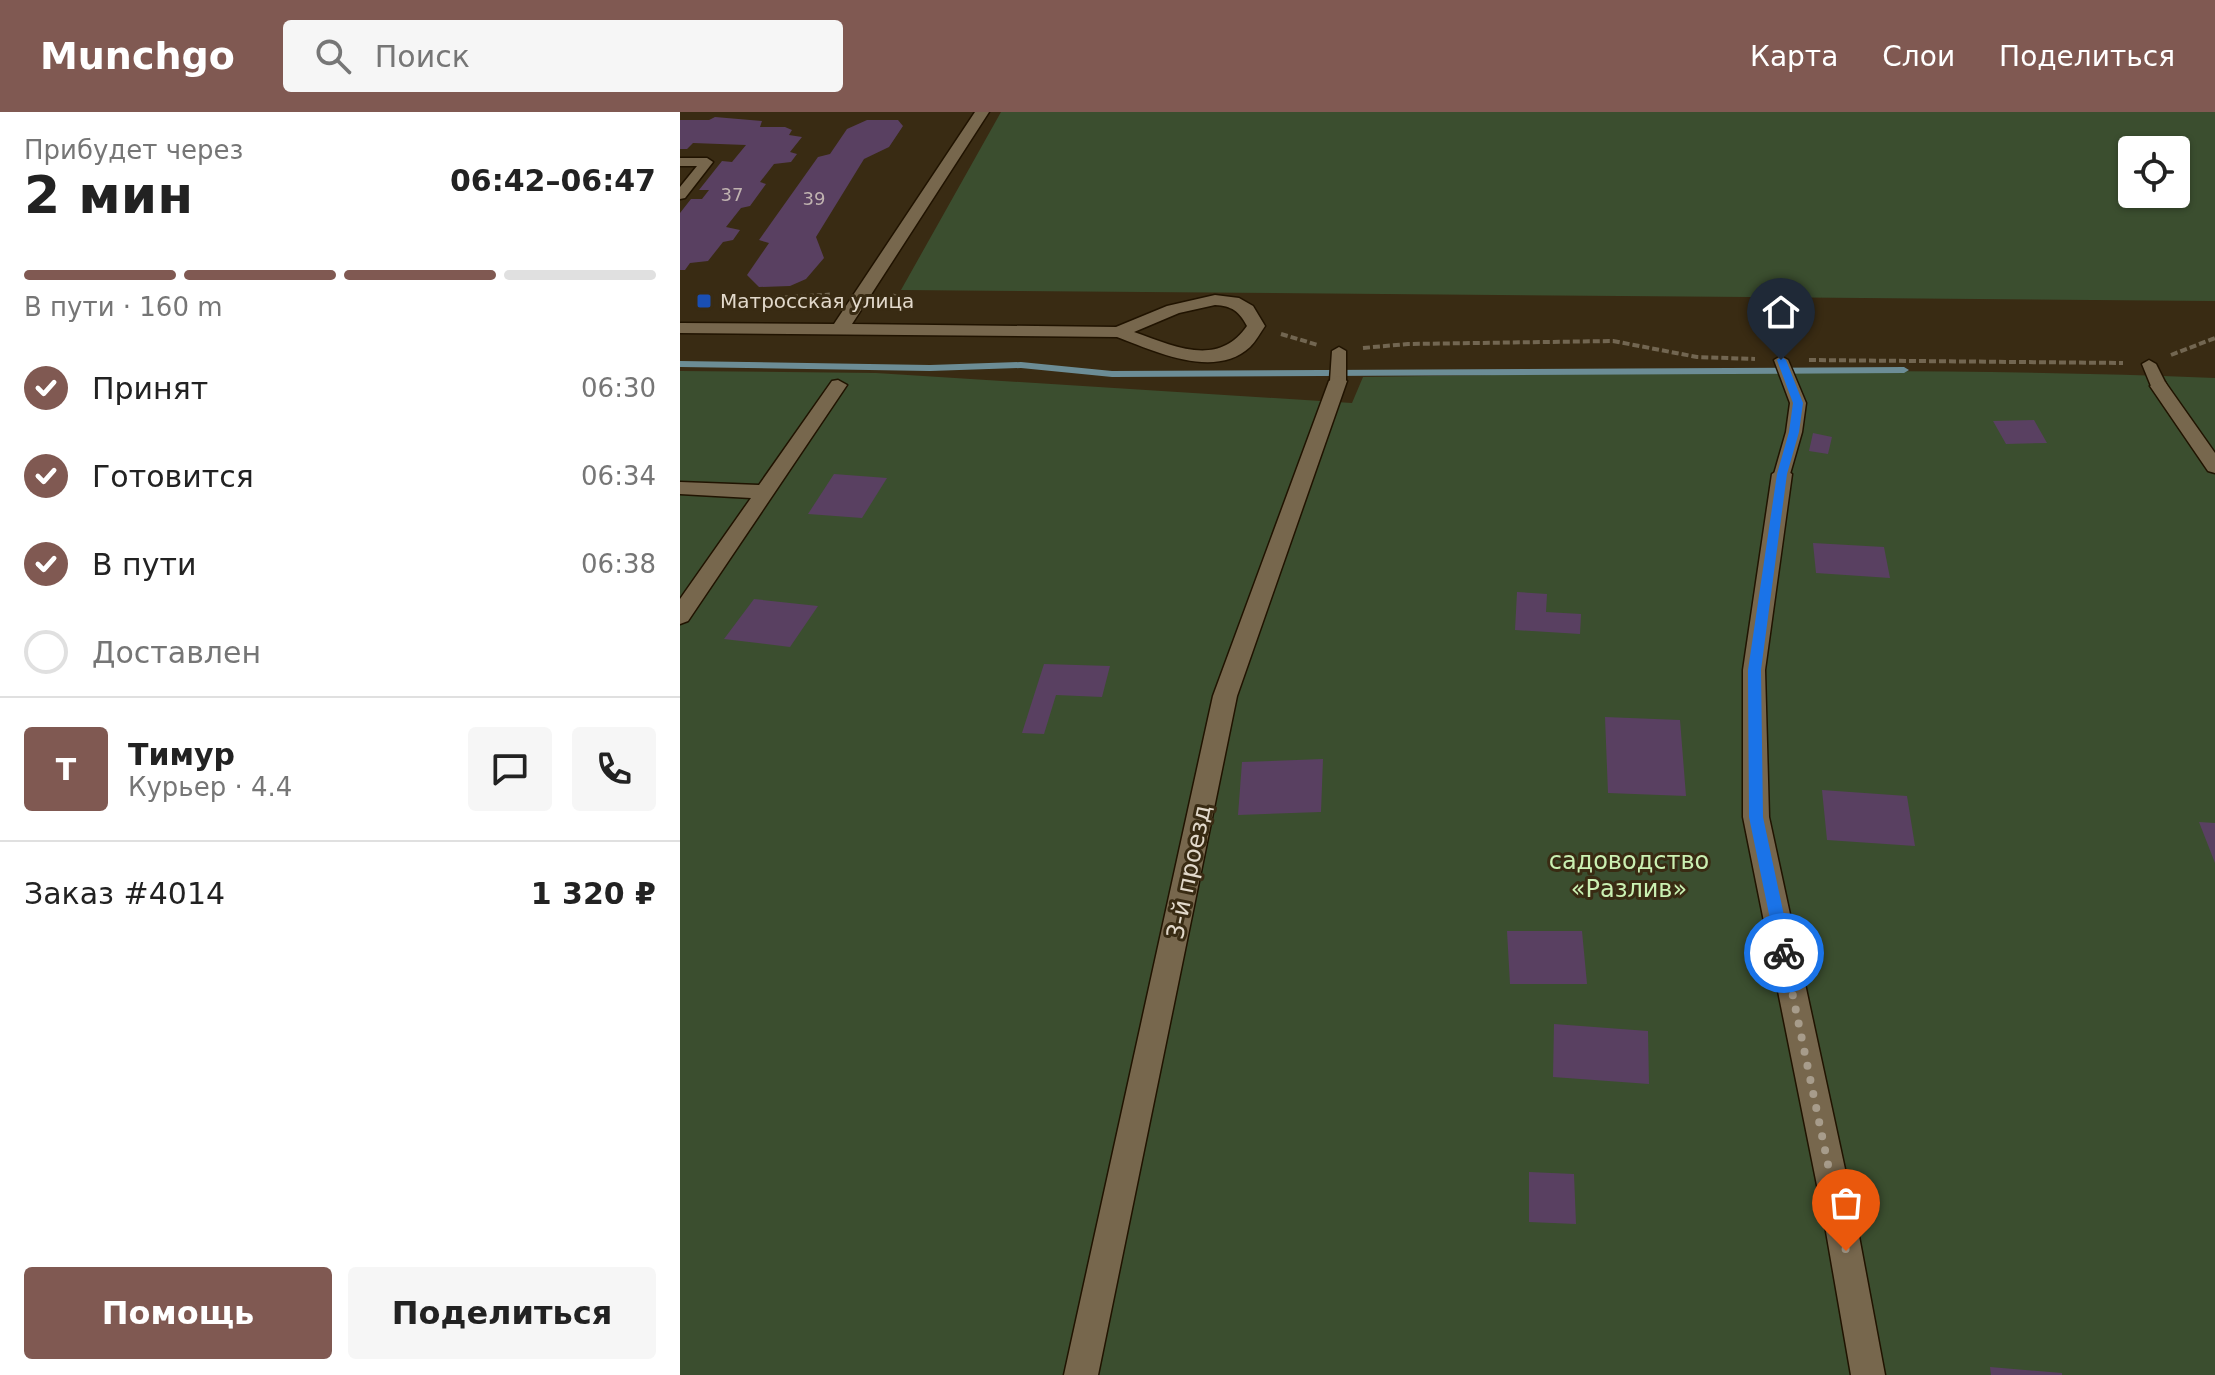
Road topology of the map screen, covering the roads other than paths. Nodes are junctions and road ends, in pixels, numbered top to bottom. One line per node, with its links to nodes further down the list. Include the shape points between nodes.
1 (982, 112): 5 (street)
2 (680, 162): 3 (lane, via 707,162)
3 (680, 195)
4 (680, 328): 5 (street)
5 (840, 329): 6 (street)
6 (1119, 332): 6 (street, via 1182,356 1201,357 1239,347 1256,326 1244,307 1210,300 1190,302)
7 (1339, 351): 10 (lane)
8 (2149, 364): 12 (lane)
9 (1784, 368): 14 (lane, via 1798,403)
10 (1338, 381): 18 (street, 3-й проезд, via 1225,696)
11 (838, 385): 16 (street)
12 (2159, 386): 13 (street)
13 (2215, 467)
14 (1782, 474): 19 (street, via 1754,670 1756,817)
15 (680, 488): 16 (street)
16 (765, 492): 17 (street)
17 (680, 616)
18 (1081, 1375)
19 (1868, 1375)

